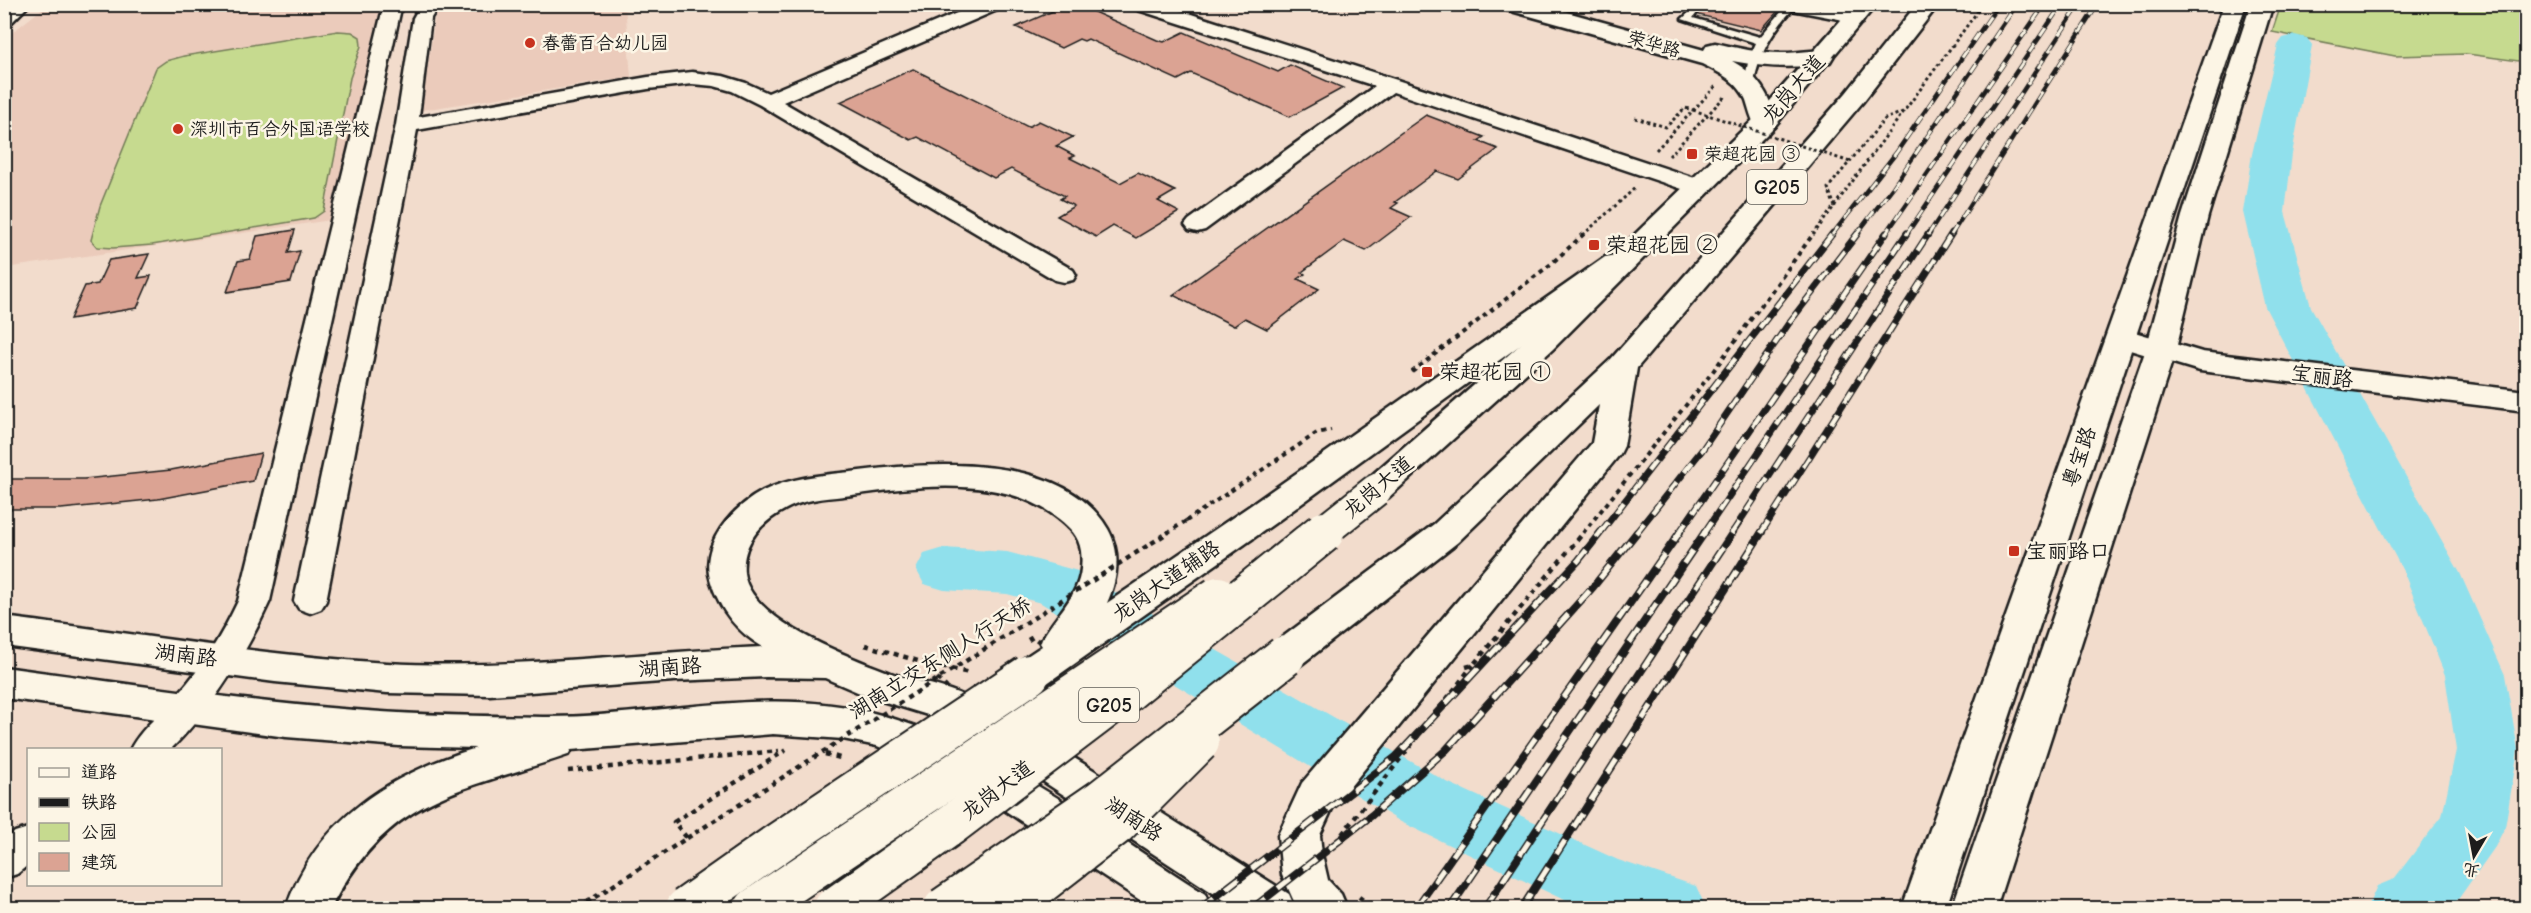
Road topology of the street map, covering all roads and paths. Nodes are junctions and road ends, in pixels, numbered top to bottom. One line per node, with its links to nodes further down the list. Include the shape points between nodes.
1 (21, 4): 17 (street)
2 (393, 4): 50 (street, via 258,584 242,630)
3 (431, 4): 29 (street, via 422,18)
4 (995, 4): 24 (street)
5 (1139, 4): 21 (street)
6 (1512, 4): 20 (main road, 荣华路, via 1710,59)
7 (1550, 4): 18 (main road, 荣华路)
8 (1777, 4): 14 (lane)
9 (1824, 4): 15 (street)
10 (1929, 4): 41 (main road, G205, via 1854,98)
11 (1983, 4): 26 (path)
12 (2235, 4): 39 (main road, 粤宝路)
13 (2262, 4): 40 (main road, 粤宝路, via 2195,216)
14 (1790, 7): 15 (lane); 18 (lane)
15 (1861, 12): 19 (main road, 龙岗大道 / G205)
16 (1692, 13): 18 (lane, via 1687,19)
17 (4, 19)
18 (1757, 50): 19 (main road, 荣华路, via 1796,61); 20 (lane)
19 (1822, 57): 28 (main road, 龙岗大道 / G205)
20 (1749, 82): 28 (main road)
21 (1390, 84): 34 (street); 36 (street)
22 (1716, 86): 25 (path)
23 (1727, 94): 31 (path)
24 (767, 101): 29 (street, via 739,87 692,78); 38 (street)
25 (1693, 110): 27 (path, via 1685,108 1666,127); 30 (path); 32 (path, bridge)
26 (1904, 112): 32 (path, via 1885,119); 35 (path)
27 (1635, 118)
28 (1765, 122): 34 (main road, 龙岗大道 / G205)
29 (406, 125): 46 (street)
30 (1655, 151)
31 (1666, 159)
32 (1850, 162): 35 (path, via 1828,188)
33 (1637, 186): 42 (path, via 1551,264)
34 (1699, 187): 37 (main road, 龙岗大道 / G205)
35 (1835, 207): 51 (path, via 1711,374)
36 (1197, 225)
37 (1641, 244): 45 (main road, 龙岗大道 / G205, via 1542,342); 54 (main road, 龙岗大道辅路)
38 (1064, 275)
39 (2121, 337): 40 (main road, 宝丽路); 65 (main road, 粤宝路)
40 (2161, 349): 43 (main road, 宝丽路, via 2200,362); 76 (main road, 粤宝路)
41 (1622, 366): 49 (main road, G205, via 1446,533); 64 (main road, via 1608,446 1360,742 1306,816 1299,835 1304,875 1312,894)
42 (1406, 377)
43 (2526, 401)
44 (1340, 429): 60 (path, 湖南立交东侧人行天桥, bridge, via 1317,433 1186,521)
45 (1376, 490): 69 (main road, 龙岗大道辅路, bridge); 70 (main road, 龙岗大道 / G205, bridge, via 1129,690)
46 (310, 601)
47 (4, 631): 50 (main road, 湖南路)
48 (843, 653): 50 (main road, 湖南路, via 766,662 490,680 387,678); 53 (path); 54 (main road, bridge, via 771,632 748,617 727,580 724,562 728,547 748,518 799,491 858,482 938,477 999,480 1033,488 1070,507 1096,537 1099,556 1097,585 1085,610); 74 (main road, 湖南路, via 883,686 943,704 1000,732)
49 (1285, 657): 71 (main road, G205, bridge, via 1101,800); 72 (main road, bridge, via 1116,825)
50 (225, 660): 56 (street)
51 (1473, 664): 52 (path); 62 (path, via 1354,815 1336,842)
52 (1462, 668)
53 (975, 674)
54 (1029, 675): 68 (main road, 龙岗大道辅路, bridge)
55 (4, 682): 56 (main road)
56 (189, 707): 57 (main road, via 323,726); 58 (street)
57 (597, 732): 66 (main road, via 460,769 415,789 378,813 348,841); 73 (main road, via 681,722 775,719 828,721 878,730 941,754 1014,793)
58 (149, 748)
59 (559, 772): 60 (path, via 787,750 674,822)
60 (687, 838): 67 (path, 湖南立交东侧人行天桥)
61 (27, 845): 63 (street)
62 (1336, 853)
63 (4, 862)
64 (1338, 899): 75 (path)
65 (1926, 903)
66 (308, 909)
67 (578, 909)
68 (686, 909)
69 (755, 909)
70 (834, 909)
71 (944, 909)
72 (1009, 909)
73 (1189, 909)
74 (1273, 909)
75 (1374, 909)
76 (1974, 909)

